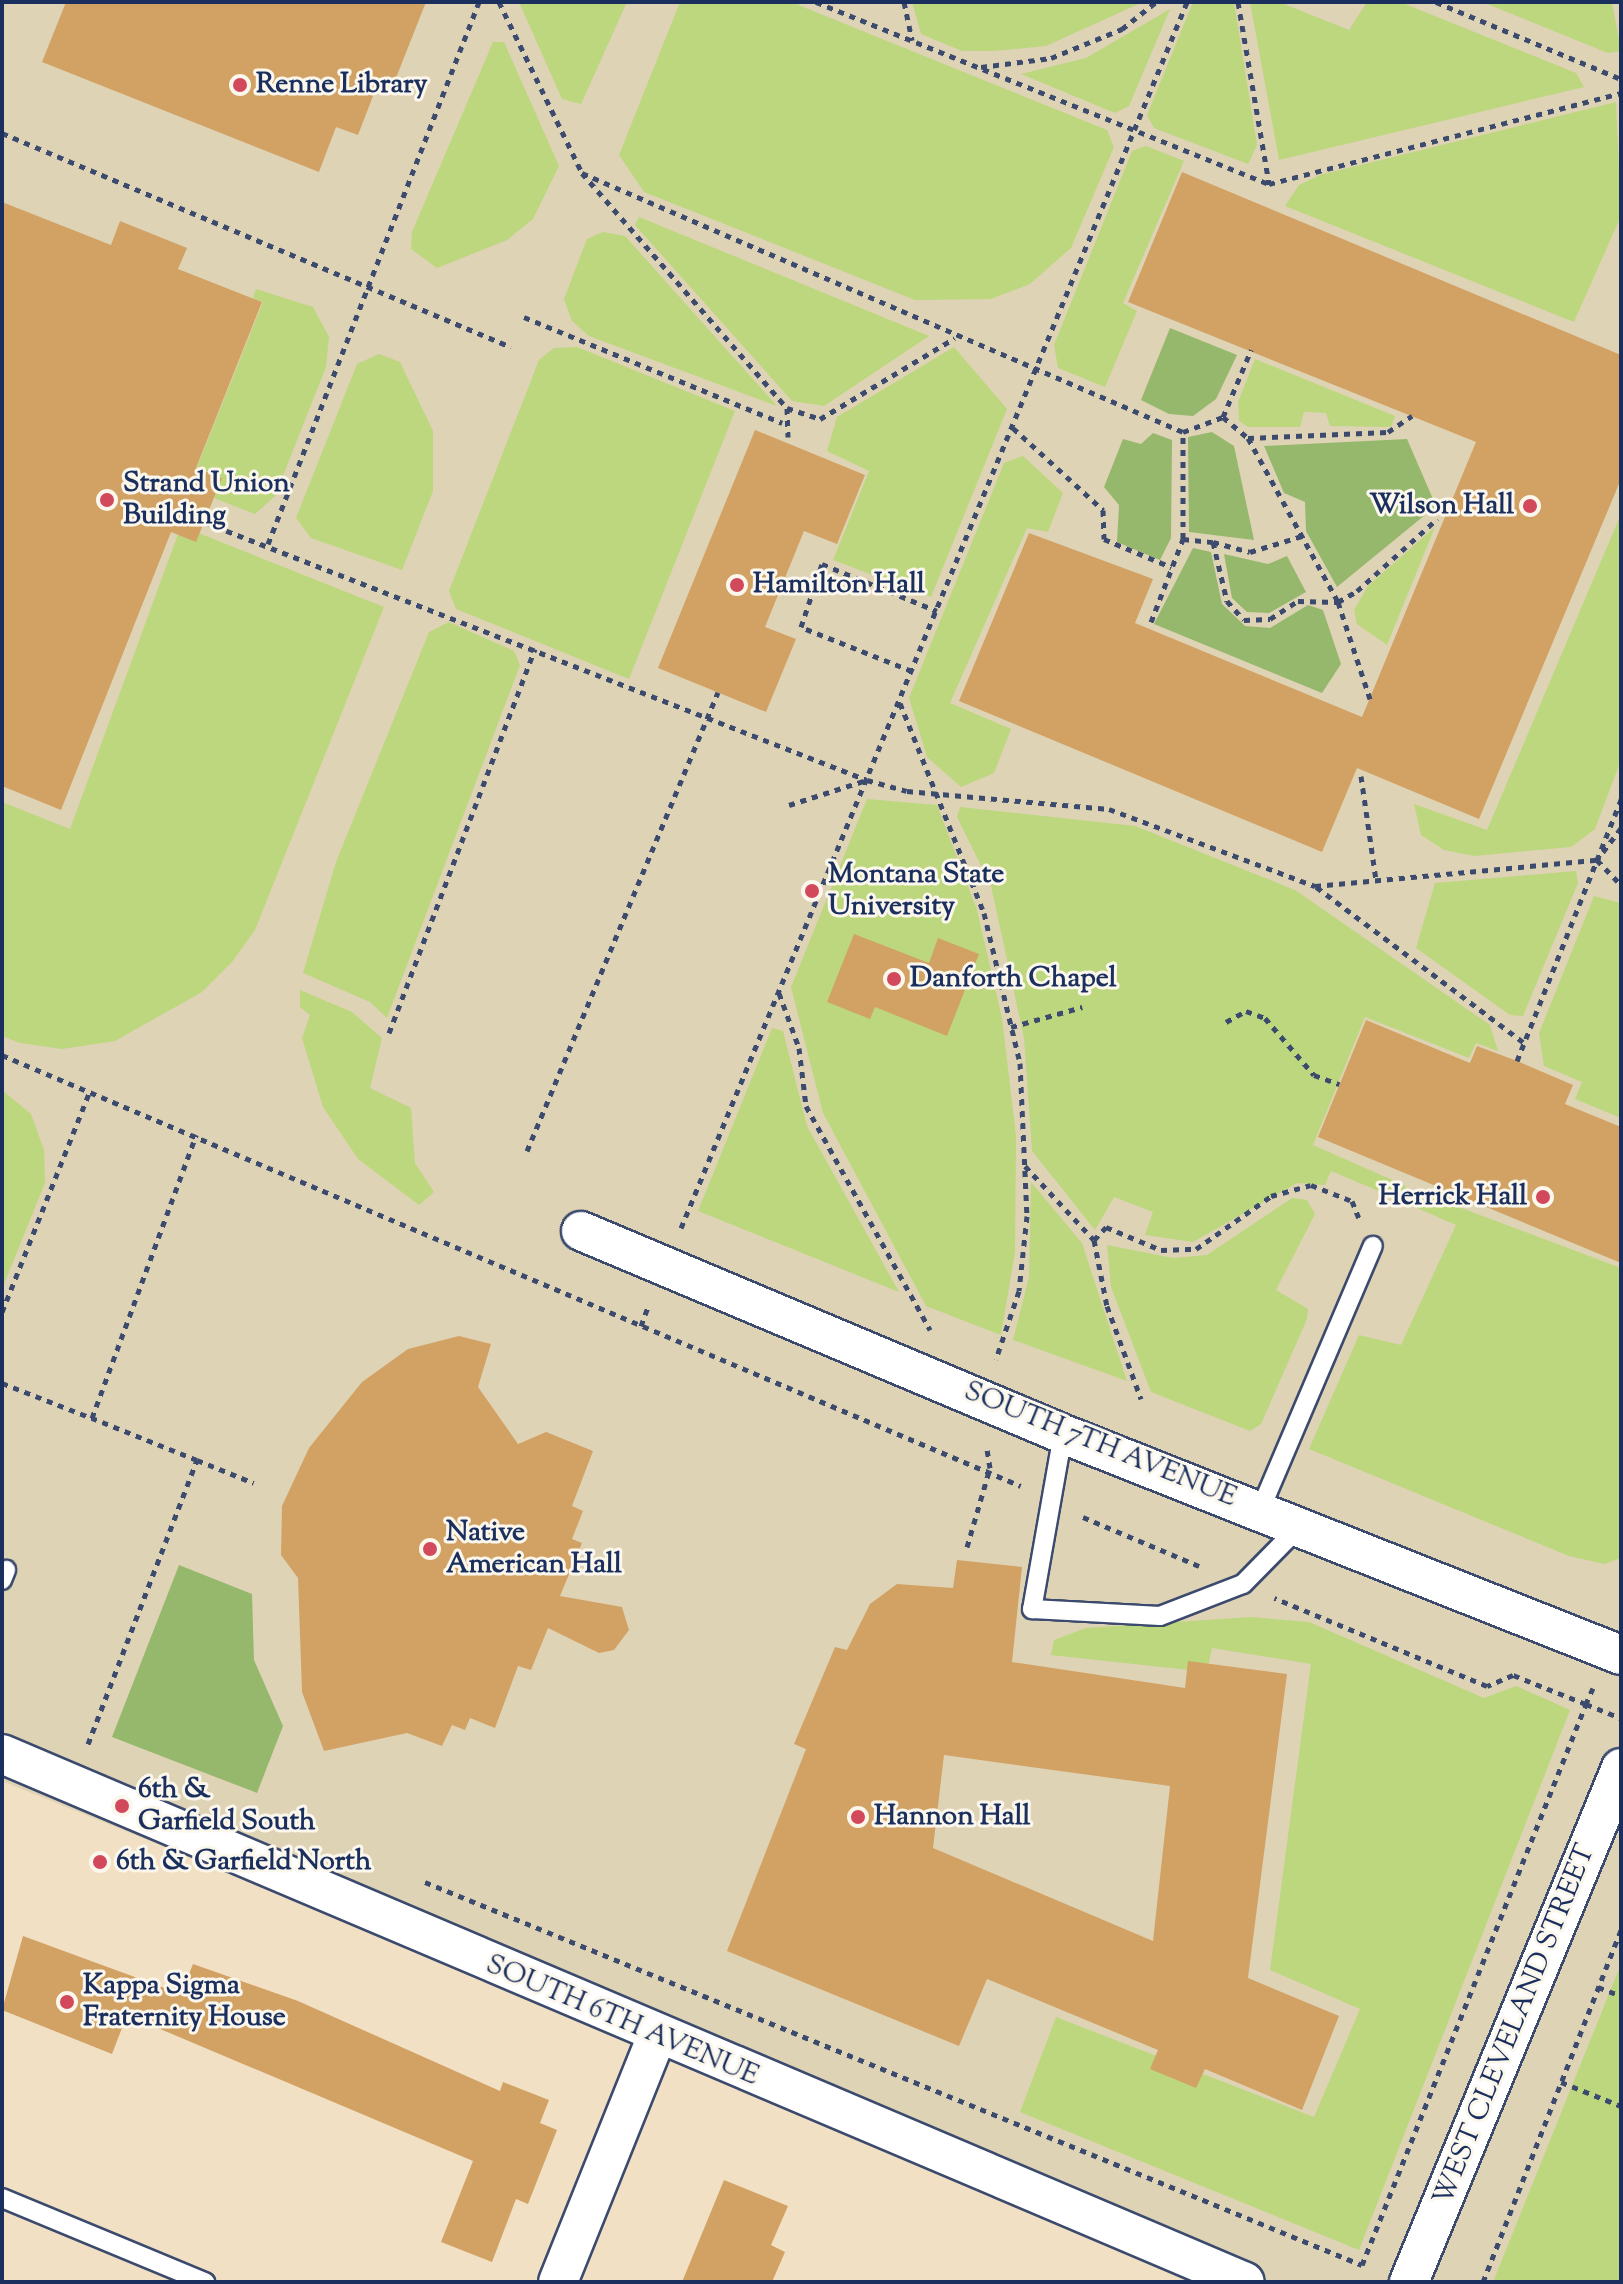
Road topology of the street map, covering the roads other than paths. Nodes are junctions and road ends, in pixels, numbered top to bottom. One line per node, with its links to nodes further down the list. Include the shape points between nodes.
1 (581, 1231): 3 (street, SOUTH 7TH AVENUE)
2 (1373, 1246): 4 (lane)
3 (1063, 1434): 4 (street, SOUTH 7TH AVENUE); 5 (lane, via 1032,1609 1160,1616 1243,1584)
4 (1261, 1508): 5 (street, SOUTH 7TH AVENUE)
5 (1301, 1525): 6 (street, SOUTH 7TH AVENUE)
6 (1621, 1655)
7 (2, 1754): 9 (street, SOUTH 6TH AVENUE)
8 (1621, 1768): 14 (street, WEST CLEVELAND STREET)
9 (656, 2038): 12 (street); 13 (street, SOUTH 6TH AVENUE)
10 (2, 2198): 11 (lane)
11 (205, 2282)
12 (558, 2282)
13 (1245, 2282)
14 (1409, 2282)

